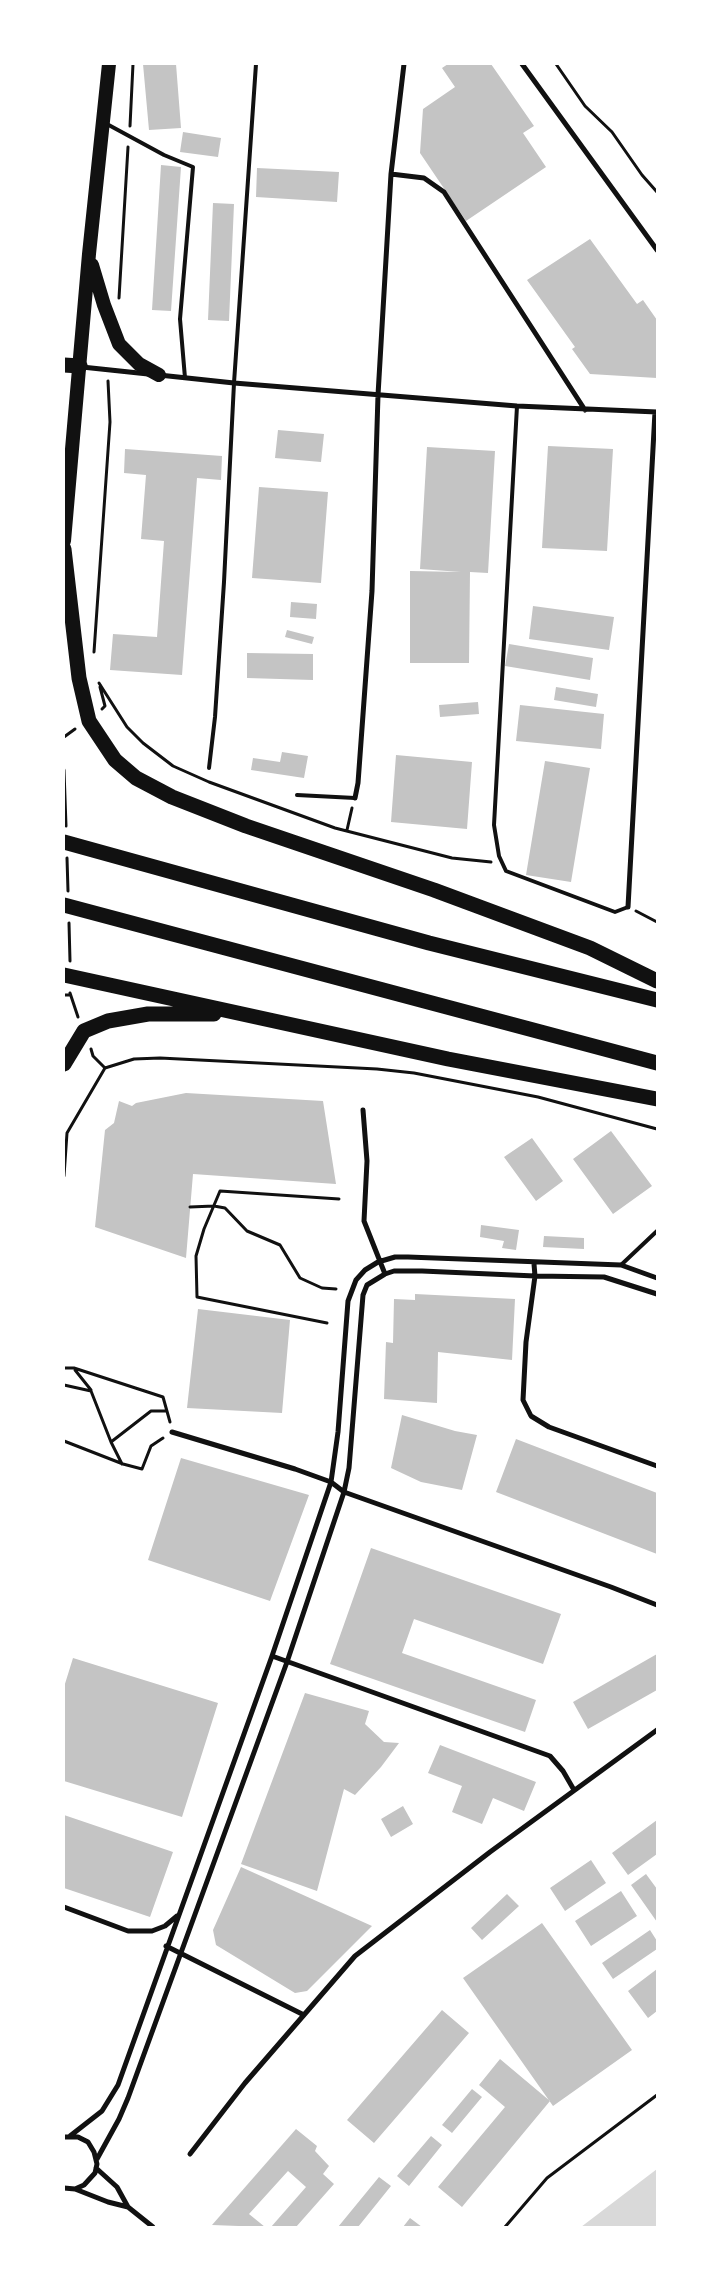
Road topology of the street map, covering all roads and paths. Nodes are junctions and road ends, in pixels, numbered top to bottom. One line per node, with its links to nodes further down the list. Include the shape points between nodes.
1 (109, 64): 7 (highway)
2 (133, 64): 8 (path)
3 (256, 64): 19 (lane)
4 (404, 64): 9 (street)
5 (522, 64): 11 (street)
6 (556, 64): 10 (path, via 585,106 612,132)
7 (103, 122): 8 (lane); 12 (highway)
8 (129, 136): 13 (path); 18 (lane, via 193,167 180,319)
9 (391, 174): 20 (street); 22 (street, via 424,178 444,192)
10 (657, 192)
11 (657, 250)
12 (89, 254): 15 (highway); 17 (highway, via 119,344 139,364)
13 (119, 303)
14 (64, 365): 15 (highway)
15 (80, 366): 16 (street); 25 (highway)
16 (108, 370): 17 (street); 27 (path, via 110,422)
17 (159, 375): 18 (street)
18 (185, 378): 19 (street)
19 (234, 383): 20 (street); 32 (lane, via 224,592)
20 (378, 395): 21 (street); 34 (street, via 372,591)
21 (517, 406): 22 (street); 37 (lane, via 494,825)
22 (585, 410): 23 (street)
23 (656, 412): 24 (street)
24 (656, 453): 39 (street)
25 (64, 541)
26 (64, 549): 30 (highway, via 79,678)
27 (94, 655)
28 (96, 674): 29 (path)
29 (99, 683): 30 (path, via 105,706); 35 (path, via 127,727 143,744 173,766 209,782)
30 (88, 721): 31 (path); 42 (highway, via 115,760 136,778 172,797 590,948)
31 (64, 737)
32 (209, 768)
33 (297, 795): 34 (lane)
34 (355, 798): 35 (path)
35 (347, 830): 37 (path, via 452,858 485,863)
36 (64, 842): 45 (highway, via 428,943)
37 (502, 860): 39 (lane, via 506,871 615,912)
38 (64, 905): 47 (highway)
39 (628, 907): 40 (path)
40 (657, 922)
41 (64, 975): 46 (highway)
42 (657, 981)
43 (64, 995): 44 (path)
44 (70, 995)
45 (657, 1000)
46 (246, 1015): 48 (highway, via 148,1014 108,1020 84,1031); 49 (highway, via 448,1059)
47 (657, 1063)
48 (64, 1064)
49 (657, 1099)
50 (363, 1110): 57 (street, via 367,1161 364,1221)
51 (657, 1129): 52 (path, via 538,1097 414,1073 134,1059 105,1068 67,1133)
52 (64, 1176)
53 (339, 1199): 54 (path, via 220,1192)
54 (214, 1206): 55 (path); 63 (path, via 233,1214 248,1231 280,1245 300,1278 322,1288); 65 (path, via 196,1256 197,1297)
55 (190, 1207)
56 (657, 1231): 59 (lane)
57 (378, 1262): 58 (street, via 408,1257); 60 (street); 76 (street, via 356,1280 348,1301)
58 (534, 1264): 59 (street); 61 (street)
59 (621, 1266): 62 (street)
60 (385, 1274): 61 (street, via 422,1271); 77 (street, via 367,1286 363,1296 349,1468)
61 (535, 1276): 64 (street, via 604,1276); 75 (street, via 526,1342 523,1400 531,1416 549,1427)
62 (657, 1278)
63 (336, 1289)
64 (657, 1294)
65 (327, 1323)
66 (64, 1368): 67 (path)
67 (74, 1368): 69 (path); 70 (path, via 163,1397)
68 (64, 1385): 69 (path)
69 (92, 1391): 73 (path)
70 (166, 1411): 71 (path); 73 (path, via 151,1411)
71 (172, 1432): 74 (path, via 151,1446 142,1469); 76 (street)
72 (64, 1441): 74 (path)
73 (111, 1442): 74 (path)
74 (123, 1464)
75 (657, 1466)
76 (331, 1482): 77 (street); 79 (street)
77 (344, 1492): 78 (street); 80 (street)
78 (657, 1605)
79 (272, 1656): 80 (street); 84 (street)
80 (287, 1662): 82 (street, via 550,1756); 86 (street)
81 (657, 1730): 82 (street)
82 (574, 1790): 87 (street, via 355,1956)
83 (64, 1907): 84 (street, via 128,1931 152,1931 165,1926)
84 (179, 1914): 85 (street)
85 (166, 1946): 86 (street); 89 (street, via 118,2085 102,2111)
86 (180, 1953): 87 (street); 92 (street, via 125,2105)
87 (304, 2015): 91 (street)
88 (657, 2095): 98 (path, via 547,2178)
89 (70, 2136): 90 (street); 92 (street, via 88,2142)
90 (64, 2137)
91 (190, 2154)
92 (97, 2159): 93 (street)
93 (96, 2168): 95 (street, via 88,2182); 96 (street, via 117,2187)
94 (64, 2189): 95 (street)
95 (75, 2189): 96 (street)
96 (128, 2207): 97 (street)
97 (153, 2227)
98 (505, 2227)

